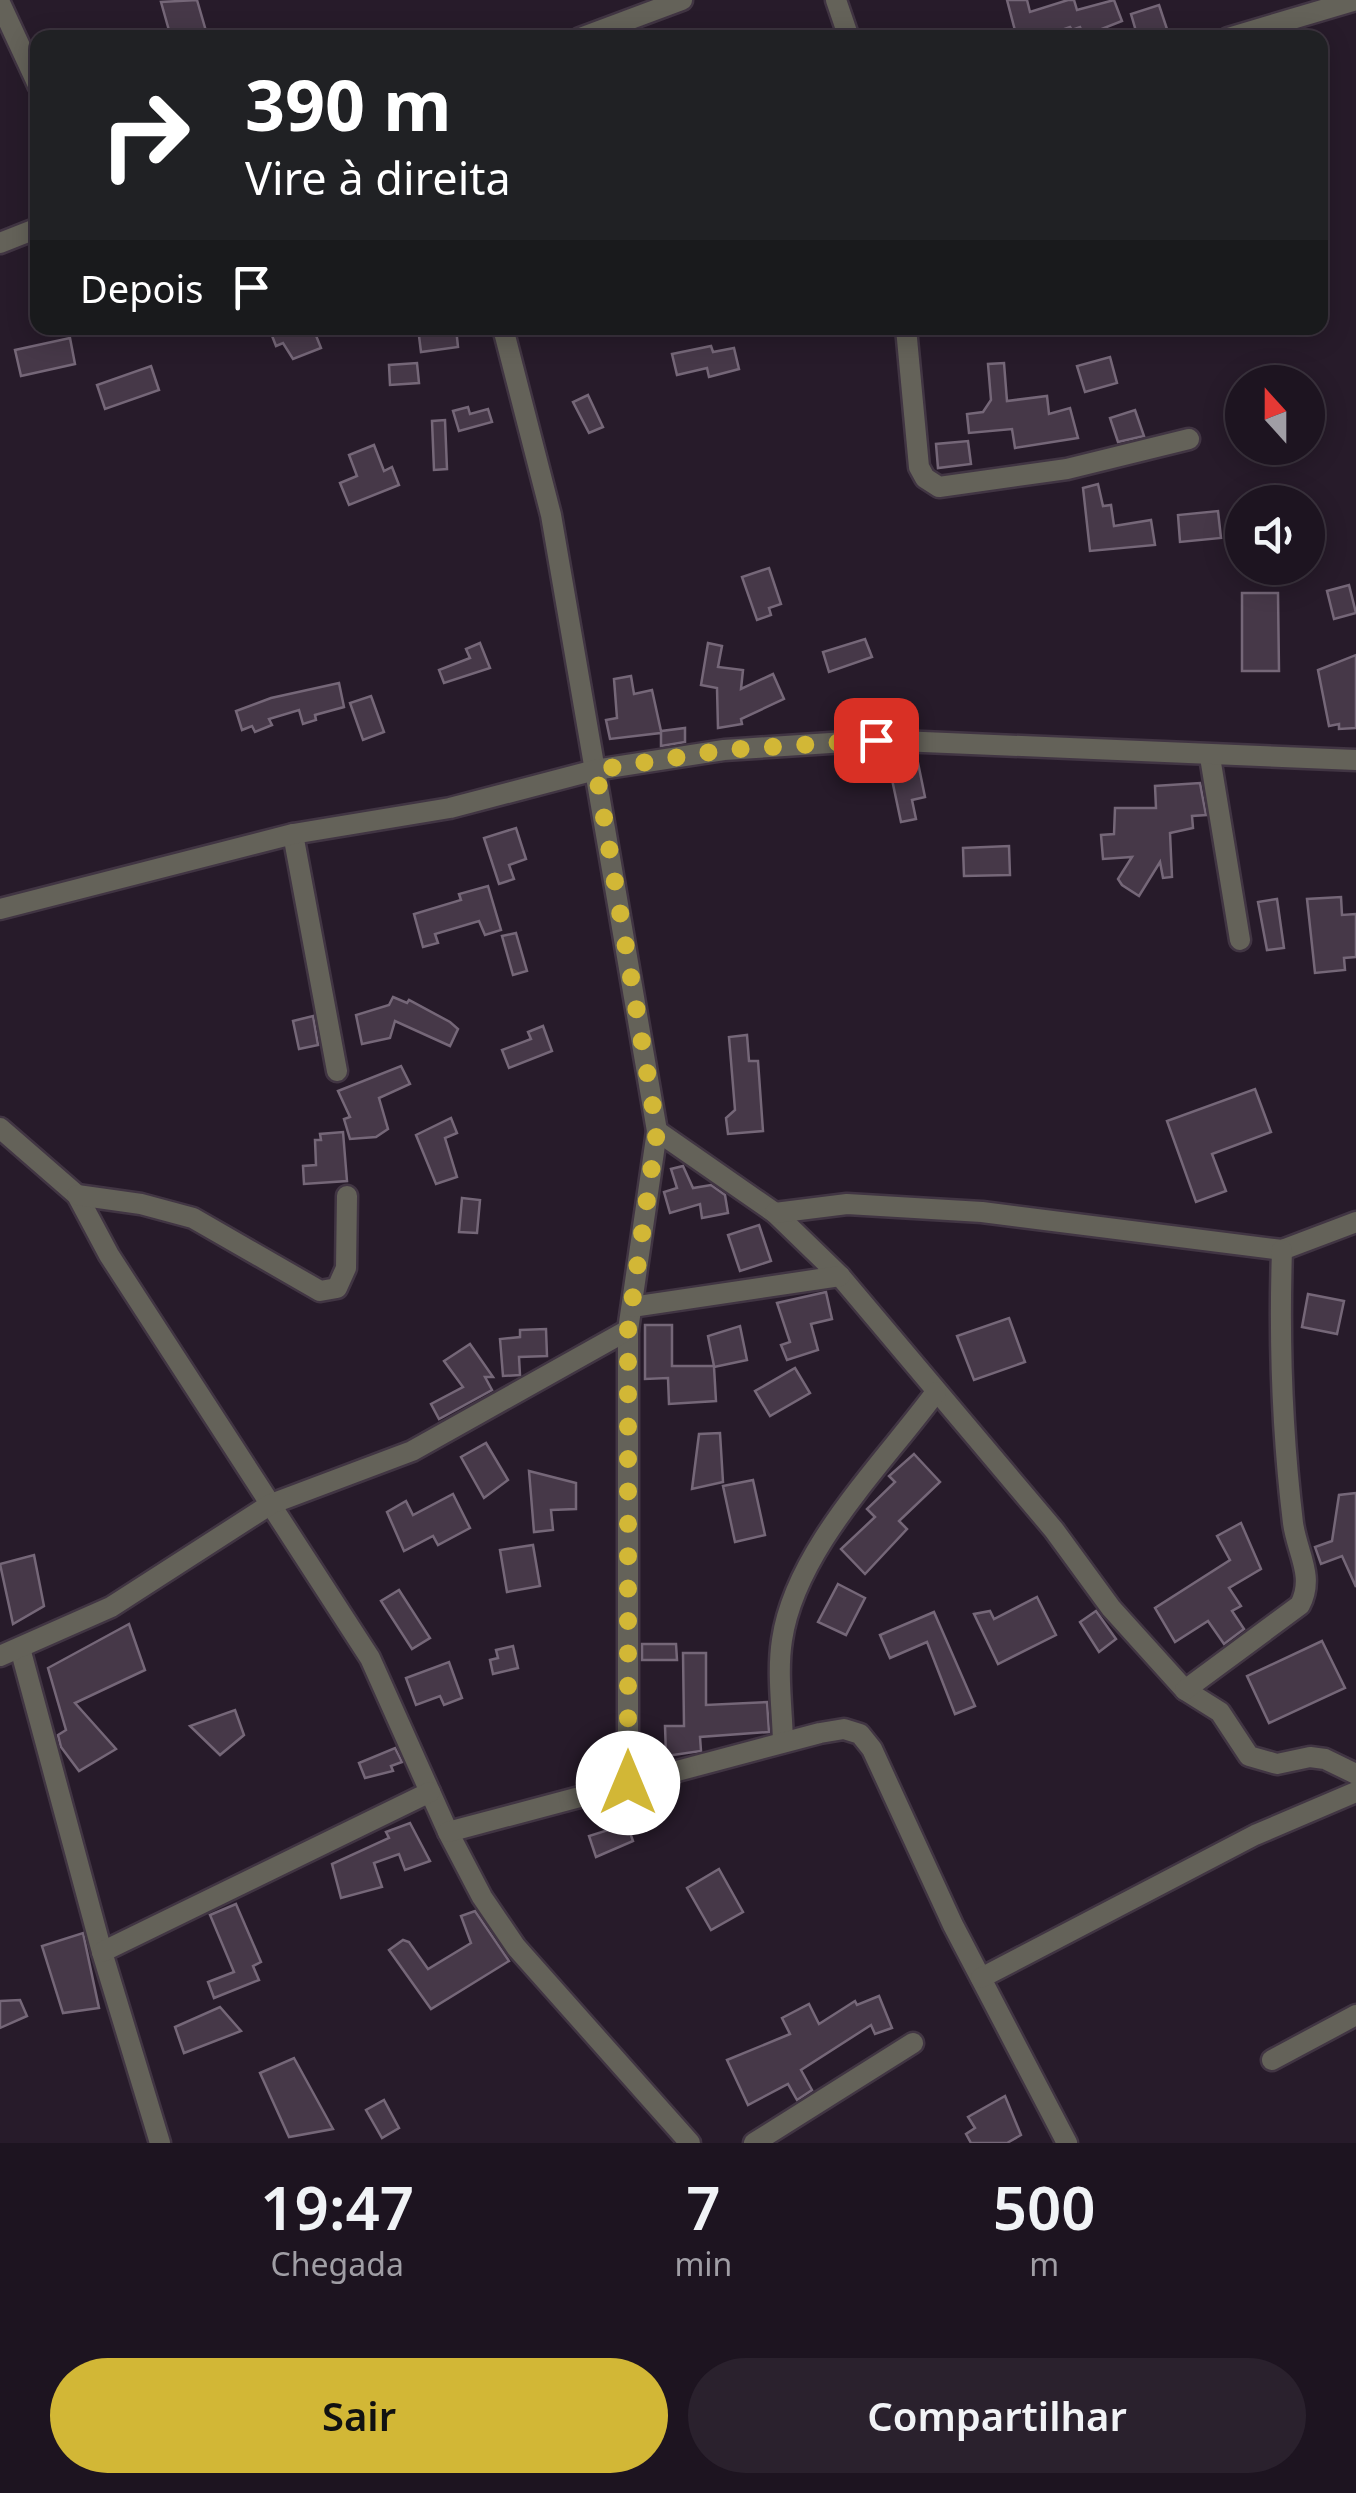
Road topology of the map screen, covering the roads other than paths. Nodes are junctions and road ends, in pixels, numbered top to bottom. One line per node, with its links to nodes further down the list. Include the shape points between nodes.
1 (682, 0): 5 (street)
2 (836, 0): 6 (street)
3 (1356, 0): 7 (street)
4 (0, 3): 8 (street)
5 (601, 30)
6 (846, 30)
7 (1255, 30)
8 (30, 68)
9 (30, 231): 10 (street)
10 (0, 243)
11 (505, 335): 16 (street, via 552,515)
12 (907, 335): 13 (street, via 920,467 940,487 1067,469)
13 (1190, 438)
14 (1210, 757): 15 (street); 16 (street, via 876,740 724,750); 19 (street)
15 (1356, 760)
16 (596, 770): 17 (street, via 450,808); 22 (street)
17 (293, 834): 18 (street); 20 (street)
18 (0, 909)
19 (1240, 940)
20 (338, 1071)
21 (0, 1128): 23 (street)
22 (657, 1131): 25 (street); 29 (street)
23 (77, 1194): 24 (street, via 193,1218 320,1291 337,1288 346,1268); 32 (street, via 109,1255)
24 (347, 1196)
25 (776, 1214): 27 (street, via 847,1204 982,1212); 28 (street)
26 (1356, 1222): 27 (street)
27 (1282, 1250): 34 (street, via 1286,1450 1306,1593 1300,1605)
28 (840, 1276): 29 (street); 31 (street)
29 (632, 1307): 30 (street)
30 (628, 1330): 32 (street, via 412,1451); 37 (street)
31 (936, 1392): 34 (street); 35 (street, via 822,1539 799,1580 781,1643)
32 (271, 1504): 33 (street, via 111,1607); 38 (street, via 370,1658)
33 (10, 1652): 41 (street)
34 (1186, 1690): 36 (street, via 1220,1712 1261,1763 1325,1759)
35 (783, 1740): 37 (street); 42 (street, via 844,1729 860,1734)
36 (1356, 1774)
37 (628, 1783): 40 (street)
38 (430, 1792): 40 (street); 41 (street)
39 (1356, 1792): 42 (street, via 1255,1835)
40 (448, 1832): 47 (street, via 516,1947)
41 (102, 1952): 46 (street)
42 (981, 1978): 49 (street)
43 (1356, 2015): 45 (street)
44 (913, 2042): 48 (street)
45 (1272, 2060)
46 (160, 2143)
47 (690, 2143)
48 (754, 2143)
49 (1067, 2143)

